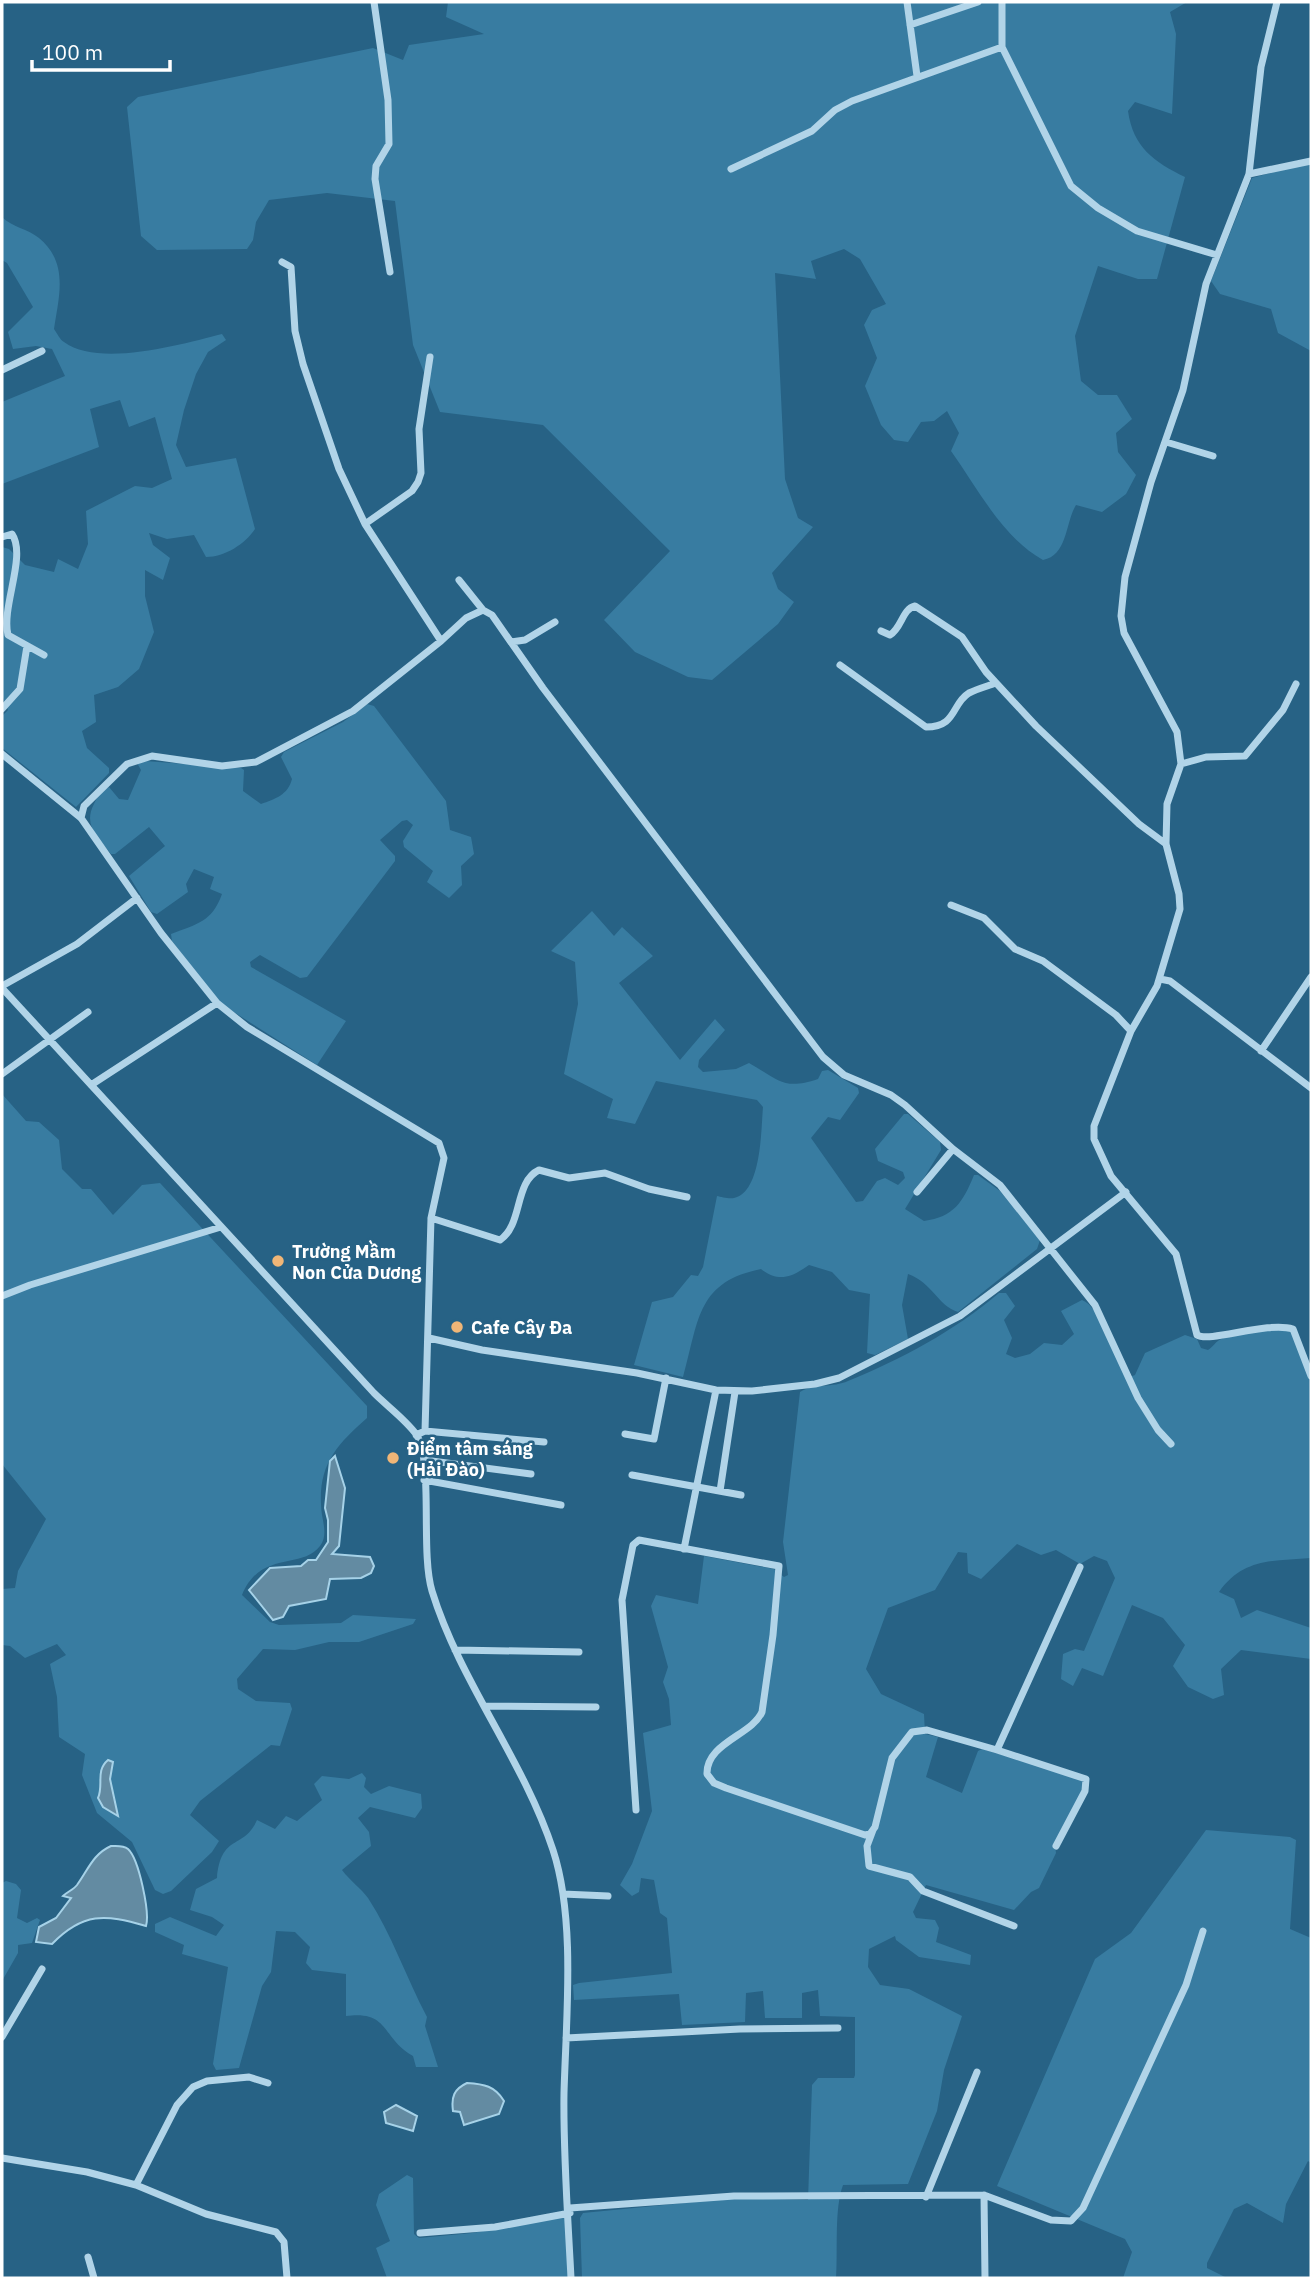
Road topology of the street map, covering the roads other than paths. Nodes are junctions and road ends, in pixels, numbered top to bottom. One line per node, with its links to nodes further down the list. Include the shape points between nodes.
1 (374, 2): 14 (street, via 388,100 389,144 376,166 375,179)
2 (907, 2): 6 (street)
3 (978, 2): 6 (street)
4 (1002, 2): 7 (street)
5 (1277, 2): 11 (street, via 1261,67)
6 (910, 25): 8 (street)
7 (1002, 47): 8 (street); 12 (street, via 1076,191 1137,231)
8 (917, 76): 10 (street, via 852,101 812,131)
9 (1311, 161): 11 (street)
10 (731, 169)
11 (1249, 174): 12 (street)
12 (1217, 255): 18 (street)
13 (282, 262): 20 (street, via 291,267 293,275 295,331 303,364 332,451)
14 (390, 272)
15 (42, 351): 17 (street)
16 (430, 357): 20 (street, via 419,429 418,482)
17 (2, 370)
18 (1166, 442): 19 (street); 35 (street, via 1125,577 1121,625 1177,732)
19 (1213, 456)
20 (365, 524): 26 (street)
21 (2, 537): 28 (street, via 12,534 16,547 6,628 10,639)
22 (459, 580): 23 (street)
23 (483, 610): 26 (street, via 466,618); 27 (street)
24 (555, 622): 27 (street, via 525,640)
25 (881, 631): 31 (street, via 895,632 908,610 915,607 962,637)
26 (441, 641): 36 (street, via 353,711 256,762 222,766 152,756 127,764 84,806)
27 (511, 642): 52 (street, via 823,1057 844,1075 891,1095)
28 (27, 646): 29 (street); 33 (street, via 20,689)
29 (44, 655)
30 (840, 665): 31 (street, via 926,727 948,720 965,696)
31 (996, 683): 37 (street, via 1096,784)
32 (1296, 684): 35 (street, via 1277,719 1245,756 1206,757)
33 (2, 709)
34 (2, 754): 36 (street)
35 (1181, 764): 37 (street, via 1167,804)
36 (81, 818): 38 (street)
37 (1166, 844): 41 (street, via 1180,909)
38 (137, 898): 42 (street, via 77,944); 44 (street)
39 (951, 905): 46 (street, via 984,918 1015,950 1043,961)
40 (1311, 977): 43 (street)
41 (1160, 979): 46 (street); 48 (street, via 1170,981)
42 (2, 987): 47 (street)
43 (1309, 987): 48 (street)
44 (217, 1003): 50 (street); 56 (street, via 247,1027 439,1143 444,1158)
45 (88, 1012): 47 (street)
46 (1131, 1031): 54 (street, via 1093,1133 1098,1153)
47 (49, 1040): 49 (street); 50 (street)
48 (1261, 1051): 51 (street)
49 (2, 1074)
50 (91, 1085): 57 (street)
51 (1311, 1088)
52 (953, 1149): 53 (street); 58 (street, via 1000,1185)
53 (917, 1192)
54 (1126, 1192): 58 (street); 61 (street, via 1176,1254 1197,1335 1208,1339 1261,1326 1293,1329)
55 (687, 1197): 56 (street, via 605,1173 569,1178 538,1170 530,1176 510,1228 499,1240)
56 (431, 1218): 60 (street)
57 (221, 1227): 59 (street); 67 (street)
58 (1050, 1248): 64 (street, via 960,1316 839,1378); 69 (street, via 1095,1305 1138,1398)
59 (3, 1295)
60 (429, 1338): 62 (street); 65 (street)
61 (1311, 1376)
62 (666, 1378): 63 (street); 66 (street, via 654,1438)
63 (716, 1390): 64 (street); 74 (street)
64 (735, 1392): 75 (street)
65 (425, 1431): 67 (street); 68 (street)
66 (625, 1434)
67 (416, 1435): 70 (street)
68 (544, 1442)
69 (1171, 1444)
70 (424, 1460): 71 (street); 73 (street)
71 (531, 1474)
72 (632, 1475): 74 (street)
73 (424, 1480): 77 (street); 80 (street, via 429,1583)
74 (697, 1487): 75 (street); 78 (street)
75 (720, 1491): 76 (street)
76 (741, 1495)
77 (561, 1505)
78 (684, 1549): 85 (street, via 644,1539 636,1542 622,1600); 86 (street, via 779,1566 762,1712 756,1723 734,1736 715,1756 706,1769 708,1778 852,1831 865,1835)
79 (1080, 1567): 84 (street)
80 (455, 1650): 81 (street); 82 (street)
81 (579, 1652)
82 (484, 1706): 83 (street); 88 (street, via 542,1824)
83 (596, 1707)
84 (997, 1750): 86 (street, via 927,1730 912,1732 892,1758); 87 (street, via 1086,1779 1085,1791)
85 (636, 1810)
86 (873, 1830): 90 (street, via 867,1846 870,1866 910,1877 923,1891)
87 (1056, 1846)
88 (563, 1894): 89 (street); 95 (street)
89 (608, 1896)
90 (1014, 1926)
91 (1203, 1931): 100 (street, via 1186,1986 1077,2217 1051,2220)
92 (42, 1969): 94 (street)
93 (838, 2028): 95 (street)
94 (2, 2037)
95 (566, 2038): 102 (street)
96 (977, 2072): 101 (street)
97 (268, 2083): 99 (street, via 249,2077 193,2087 177,2105)
98 (2, 2158): 99 (street)
99 (136, 2185): 106 (street, via 206,2214 276,2232 284,2242)
100 (984, 2195): 101 (street); 108 (street)
101 (926, 2197): 102 (street, via 734,2196)
102 (570, 2211): 103 (street, via 495,2227); 107 (street)
103 (419, 2233)
104 (88, 2257): 105 (street)
105 (94, 2278)
106 (287, 2278)
107 (571, 2278)
108 (985, 2278)

